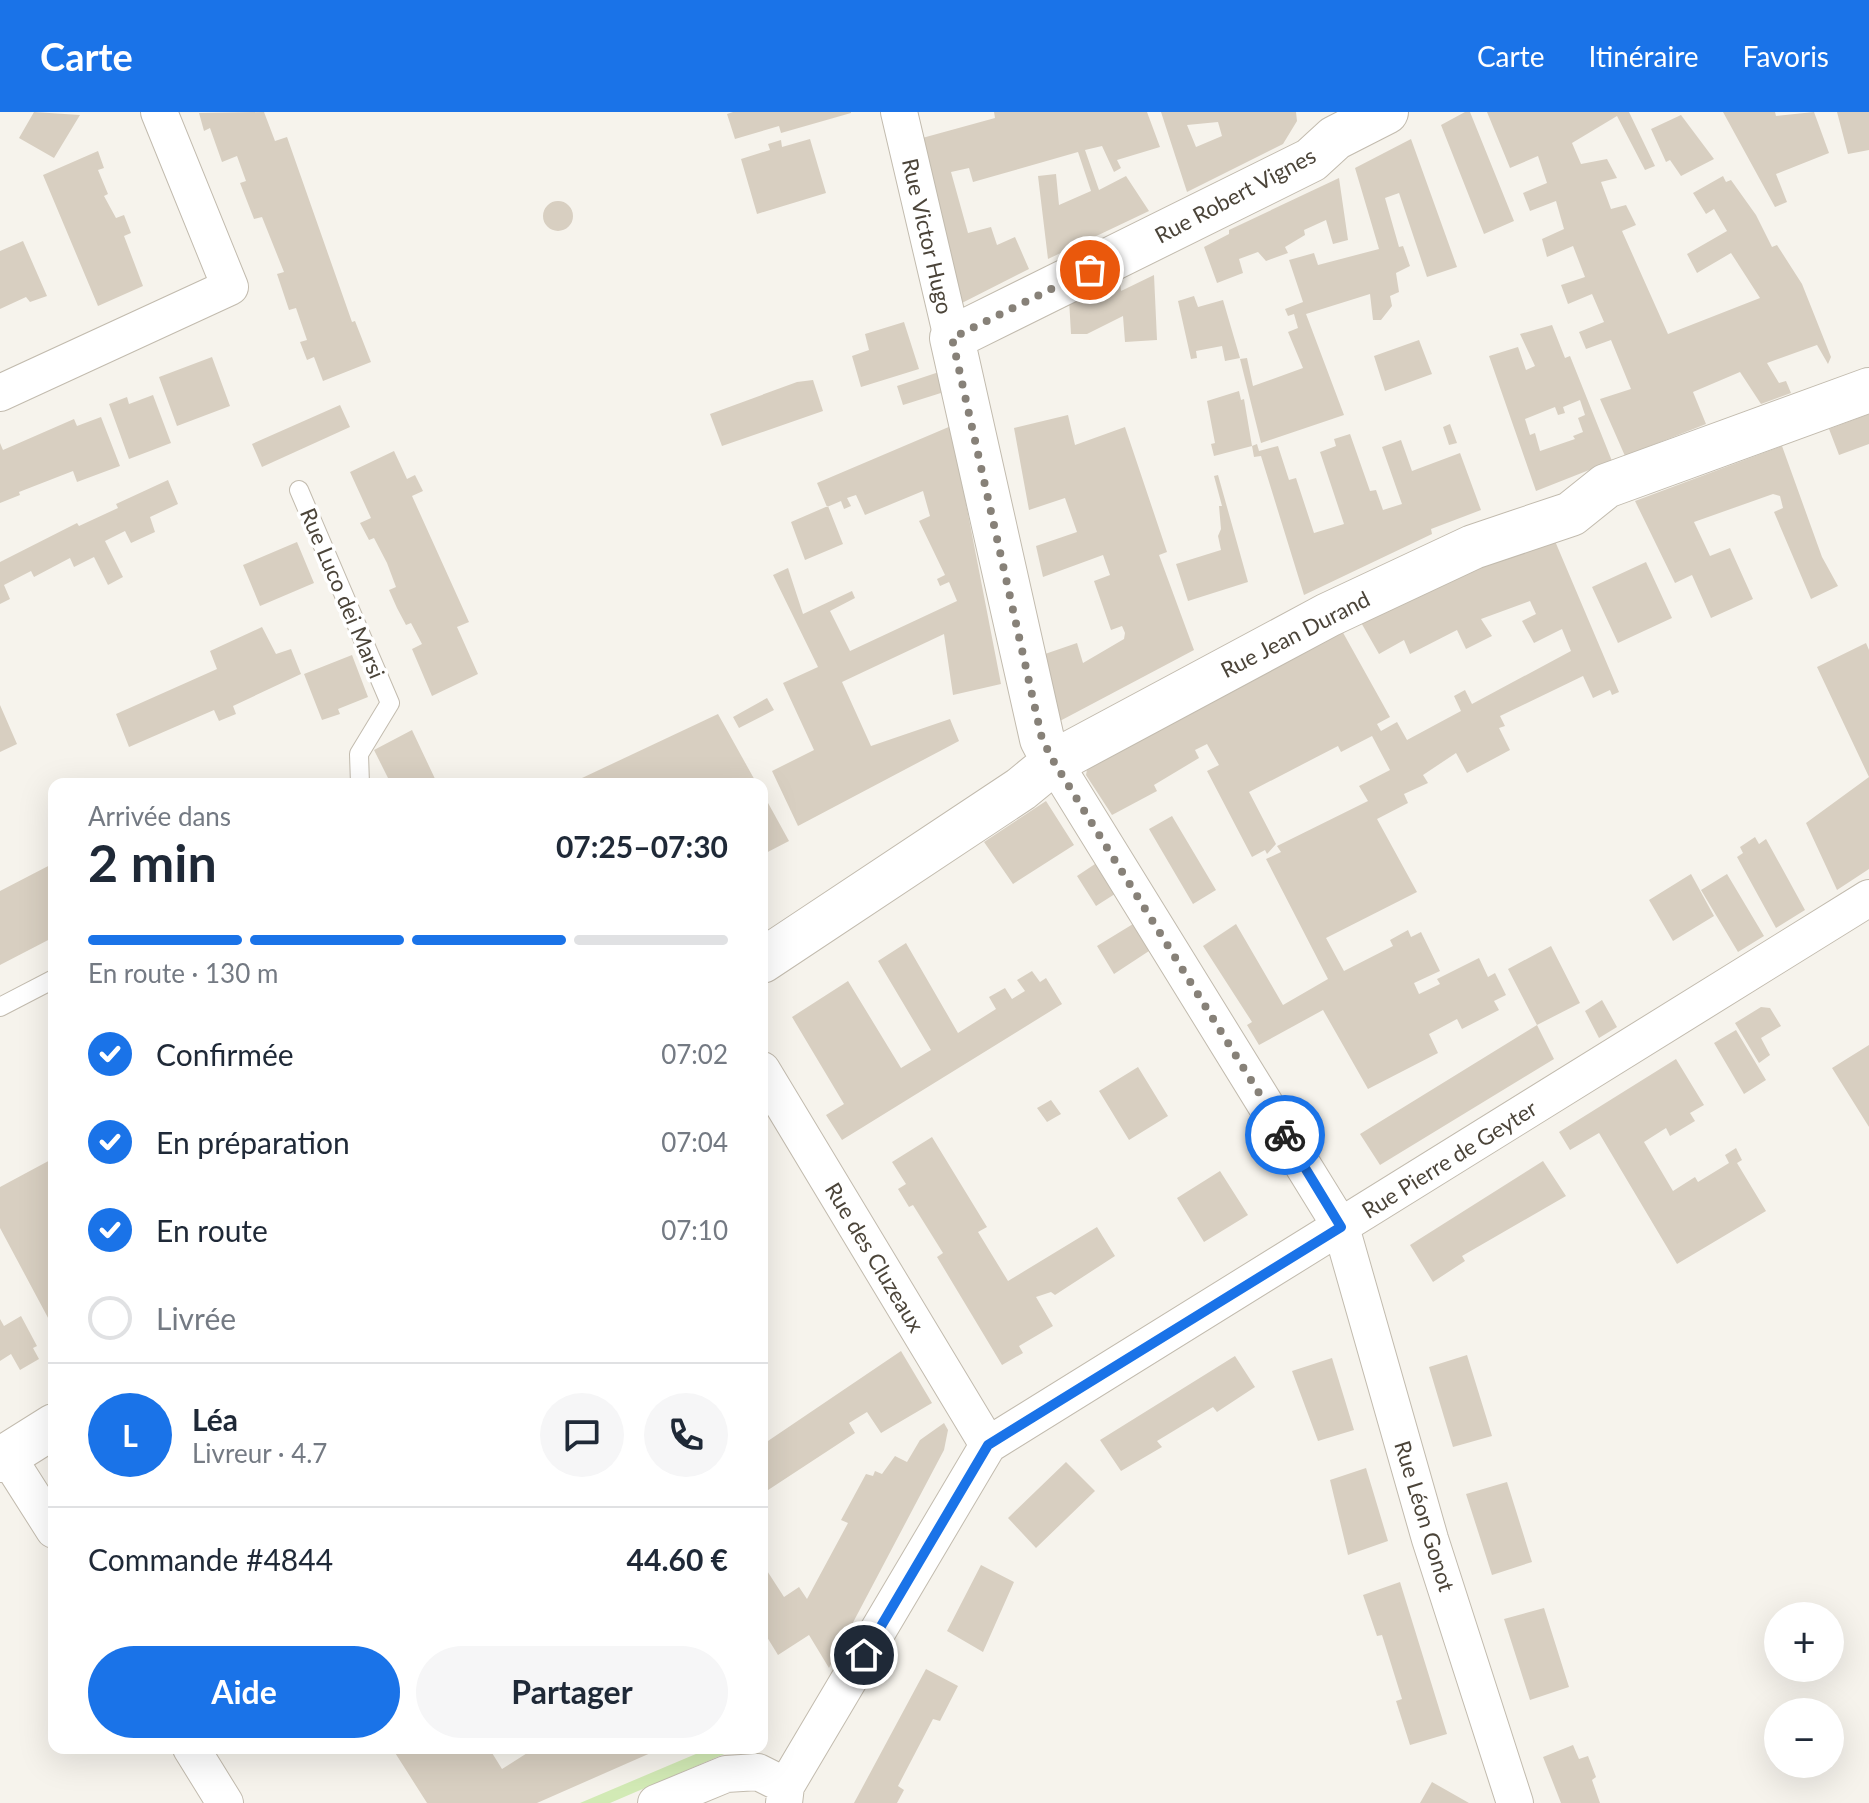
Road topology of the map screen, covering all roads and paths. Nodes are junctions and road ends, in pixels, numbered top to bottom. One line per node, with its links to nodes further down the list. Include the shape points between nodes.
1 (159, 112): 7 (street, via 230,287)
2 (899, 112): 5 (street, Rue Victor Hugo)
3 (1386, 112): 4 (street, Rue Robert Vignes)
4 (1332, 125): 5 (street, Rue Robert Vignes, via 1311,160)
5 (952, 338): 9 (street, Rue Victor Hugo, via 1042,739)
6 (1869, 390): 9 (street, Rue Jean Durand, via 1606,486 1571,514 1473,547 1328,615)
7 (0, 393)
8 (299, 490): 10 (lane, Rue Luco dei Marsi, via 390,703 359,754)
9 (1054, 762): 12 (street, Rue Jean Durand); 16 (street, Rue Victor Hugo)
10 (360, 778)
11 (1869, 898): 16 (street, Rue Pierre de Geyter)
12 (768, 957)
13 (48, 982): 14 (lane)
14 (0, 1007)
15 (768, 1080): 18 (street, Rue des Cluzeaux)
16 (1341, 1227): 18 (street, Rue Pierre de Geyter); 25 (street, Rue Léon Gonot, via 1430,1539)
17 (48, 1430): 19 (street)
18 (988, 1445): 22 (street)
19 (4, 1458): 20 (street)
20 (48, 1521)
21 (195, 1754): 23 (street)
22 (785, 1794): 24 (street, via 758,1772 726,1774)
23 (225, 1803)
24 (656, 1803)
25 (1515, 1803)

